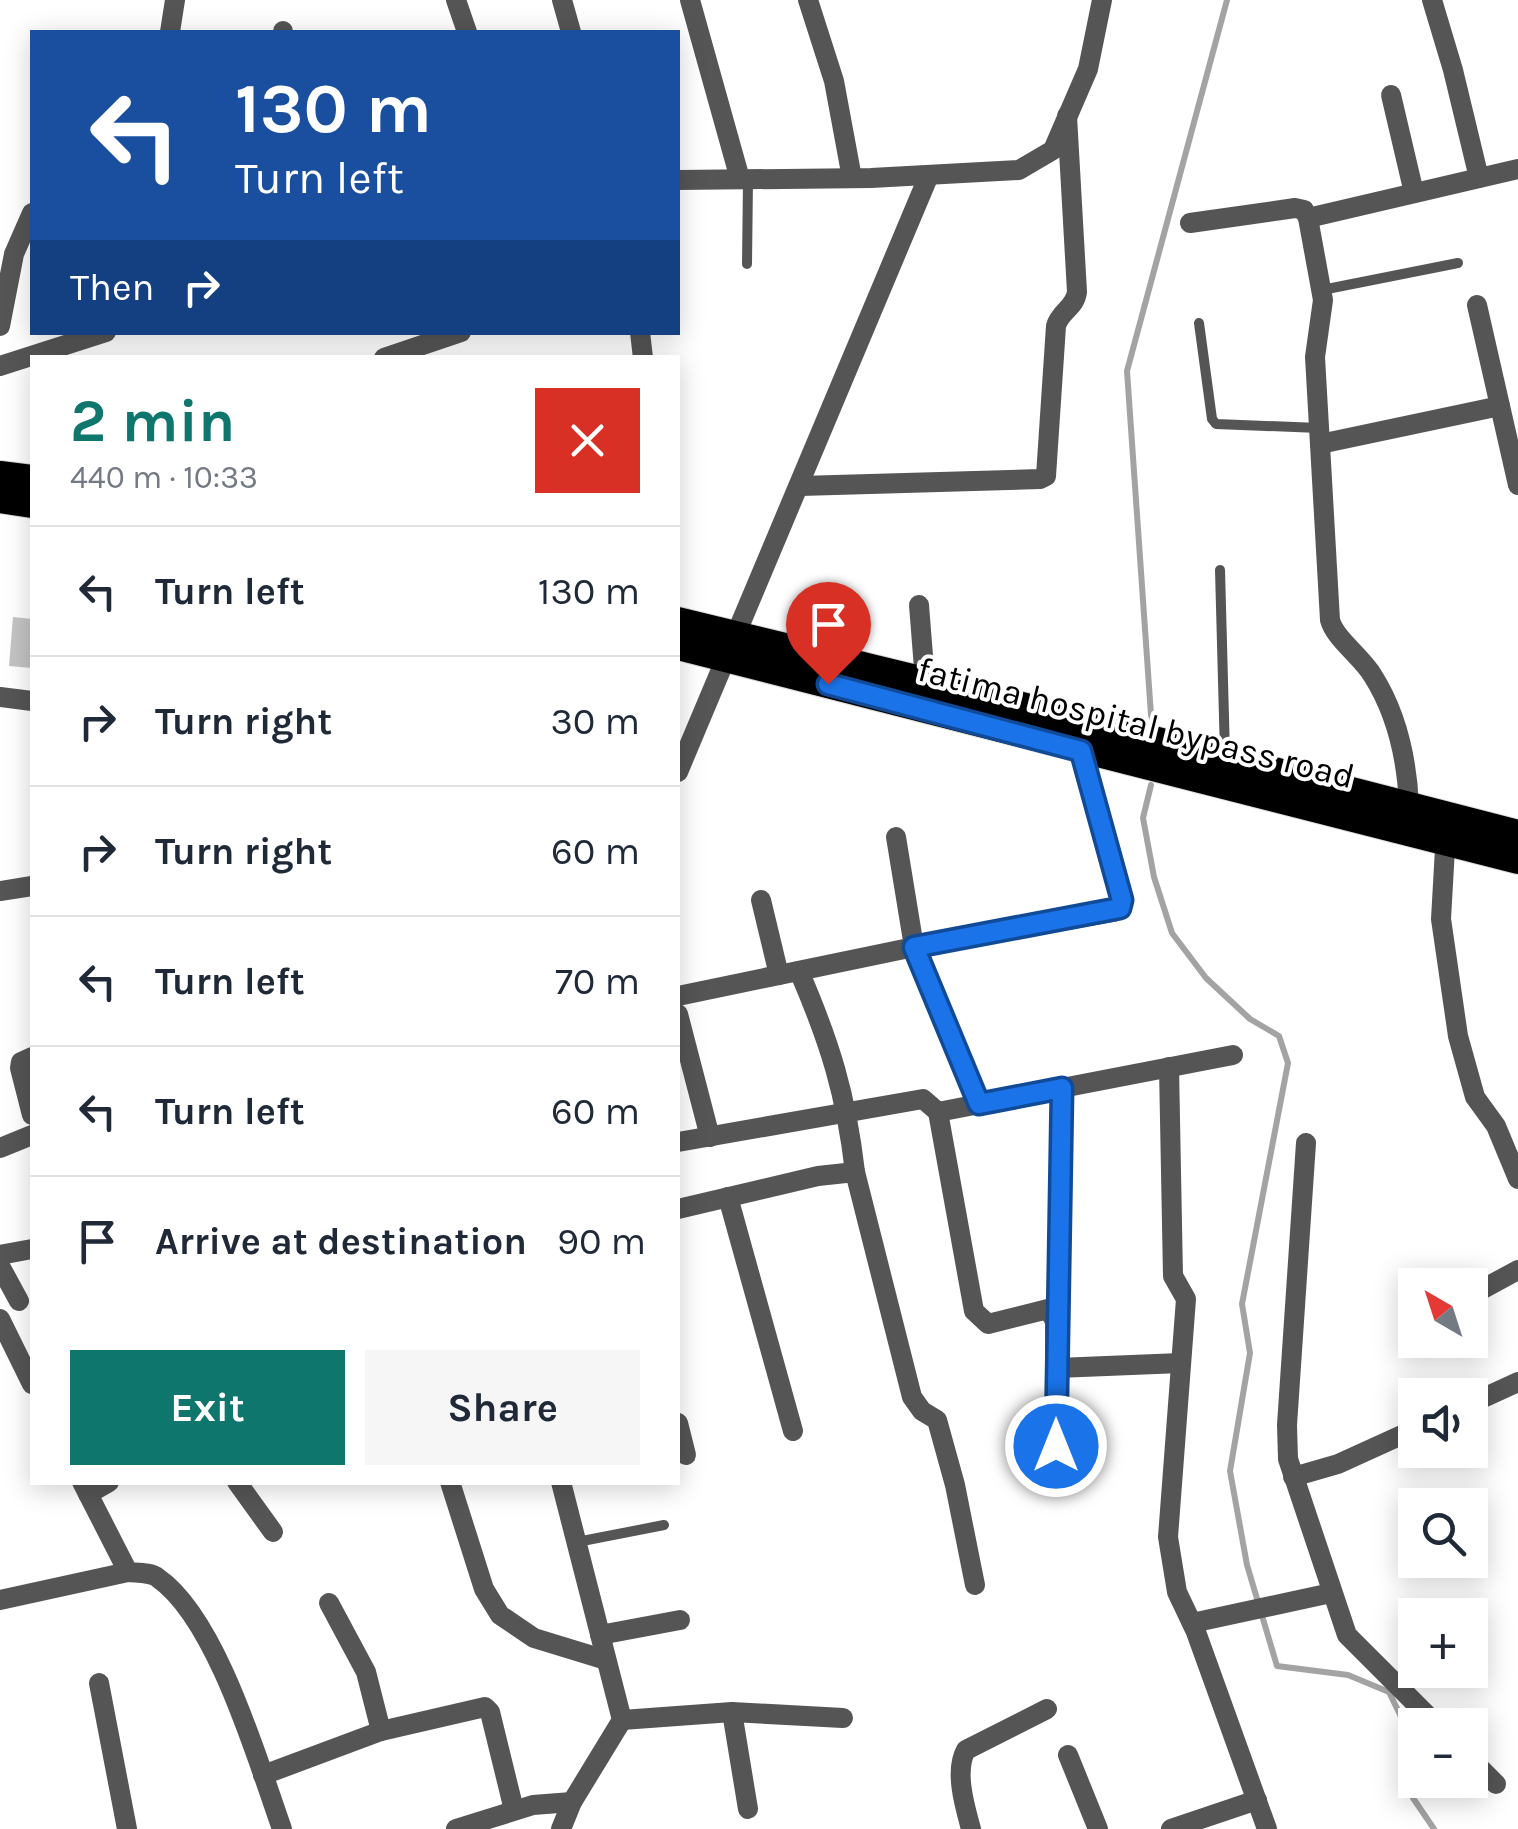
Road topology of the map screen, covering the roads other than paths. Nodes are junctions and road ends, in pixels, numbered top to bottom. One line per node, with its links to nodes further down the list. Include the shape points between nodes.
1 (176, 0): 8 (street)
2 (456, 0): 9 (street)
3 (562, 0): 10 (street)
4 (690, 0): 17 (street)
5 (808, 0): 15 (street, via 834,82)
6 (1102, 0): 12 (street, via 1088,68)
7 (1432, 0): 16 (street)
8 (170, 30)
9 (466, 30)
10 (570, 30)
11 (1391, 95): 19 (street)
12 (1067, 116): 14 (street, via 1053,150 1019,170); 40 (street, via 1076,292 1056,326 1046,476)
13 (1518, 169): 16 (street)
14 (930, 175): 15 (street); 40 (street)
15 (852, 178): 17 (street)
16 (1479, 178): 19 (street)
17 (744, 179): 18 (street); 24 (lane)
18 (680, 180)
19 (1414, 193): 21 (street)
20 (30, 218): 28 (street, via 14,254)
21 (1308, 218): 22 (street, via 1295,208); 25 (street)
22 (1190, 223)
23 (1458, 263): 25 (lane)
24 (747, 264)
25 (1321, 290): 36 (street, via 1315,357)
26 (1477, 305): 35 (street)
27 (1199, 323): 36 (lane, via 1216,424)
28 (0, 326)
29 (97, 335): 31 (street)
30 (434, 337): 32 (street)
31 (34, 355)
32 (391, 355)
33 (30, 356): 34 (street)
34 (0, 366)
35 (1500, 406): 36 (street); 39 (street)
36 (1320, 436): 55 (street, via 1332,628 1375,678 1407,764)
37 (0, 475): 38 (highway)
38 (30, 479)
39 (1518, 485)
40 (800, 486): 47 (street)
41 (0, 499): 42 (highway)
42 (30, 504)
43 (1220, 570): 53 (lane)
44 (919, 605): 48 (street)
45 (680, 622): 47 (highway, fatima hospital bypass road)
46 (680, 646): 47 (highway, fatima hospital bypass road)
47 (732, 647): 48 (highway, fatima hospital bypass road); 51 (highway, fatima hospital bypass road); 54 (street)
48 (925, 681): 51 (highway, fatima hospital bypass road)
49 (0, 697): 50 (street)
50 (30, 702)
51 (993, 712): 52 (highway, fatima hospital bypass road); 53 (highway, fatima hospital bypass road)
52 (1081, 751): 56 (highway, fatima hospital bypass road); 63 (street, via 1120,908)
53 (1225, 759): 55 (highway, fatima hospital bypass road)
54 (680, 767)
55 (1409, 805): 56 (highway, fatima hospital bypass road)
56 (1446, 828): 57 (highway, fatima hospital bypass road); 59 (highway, fatima hospital bypass road); 75 (street, via 1441,919 1458,1036 1475,1098)
57 (1518, 834)
58 (896, 837): 63 (street)
59 (1518, 860)
60 (30, 886): 61 (street)
61 (0, 891)
62 (761, 900): 64 (street)
63 (914, 947): 64 (street); 71 (street)
64 (789, 973): 65 (street); 74 (street, via 828,1038)
65 (680, 996)
66 (680, 1022): 77 (street)
67 (1233, 1055): 69 (street)
68 (30, 1058): 72 (street, via 20,1068)
69 (1169, 1067): 70 (street); 93 (street, via 1173,1276 1186,1300)
70 (1062, 1088): 71 (street); 92 (street)
71 (979, 1104): 73 (street)
72 (30, 1106)
73 (938, 1112): 74 (street, via 923,1099); 92 (street, via 974,1311 988,1324 1048,1309)
74 (848, 1113): 77 (street); 81 (street)
75 (1508, 1128): 82 (street)
76 (30, 1137): 80 (street)
77 (710, 1137): 78 (street)
78 (680, 1142)
79 (1306, 1144): 102 (street, via 1286,1425)
80 (0, 1148)
81 (855, 1172): 83 (street); 112 (street, via 912,1396 937,1420)
82 (1518, 1178)
83 (728, 1197): 84 (street); 99 (street)
84 (680, 1209)
85 (30, 1249): 86 (street)
86 (0, 1254)
87 (0, 1266): 90 (street)
88 (1518, 1270): 89 (street)
89 (1488, 1286)
90 (17, 1303)
91 (0, 1320): 95 (street)
92 (1057, 1332): 94 (street)
93 (1181, 1364): 94 (street); 117 (street, via 1168,1537 1177,1592)
94 (1057, 1368): 103 (street)
95 (30, 1380)
96 (1518, 1382): 97 (street)
97 (1488, 1396)
98 (680, 1431): 101 (street)
99 (792, 1432)
100 (1398, 1437): 102 (street)
101 (686, 1455)
102 (1293, 1476): 113 (street)
103 (1056, 1484)
104 (239, 1485): 109 (street)
105 (451, 1485): 119 (street, via 484,1589 500,1615 534,1638)
106 (562, 1485): 110 (street)
107 (85, 1488): 111 (street)
108 (664, 1525): 110 (lane)
109 (273, 1532)
110 (577, 1542): 118 (street)
111 (128, 1572): 114 (street); 128 (street, via 155,1574 182,1600 229,1681)
112 (974, 1586)
113 (1330, 1593): 117 (street); 121 (street, via 1347,1635)
114 (0, 1600)
115 (328, 1603): 126 (street, via 366,1672)
116 (680, 1620): 118 (street)
117 (1192, 1623): 131 (street)
118 (600, 1635): 119 (street)
119 (606, 1660): 125 (street)
120 (99, 1683): 135 (street)
121 (1419, 1708)
122 (1046, 1709): 139 (street, via 962,1756)
123 (732, 1712): 124 (street); 125 (street); 133 (street)
124 (843, 1718)
125 (622, 1720): 132 (street)
126 (381, 1731): 128 (street); 134 (street, via 486,1707)
127 (1068, 1755): 140 (street)
128 (262, 1775): 136 (street)
129 (1488, 1776): 130 (street)
130 (1496, 1784)
131 (1256, 1800): 141 (street); 142 (street)
132 (572, 1802): 134 (street); 138 (street)
133 (748, 1808)
134 (514, 1810): 137 (street)
135 (127, 1829)
136 (282, 1829)
137 (456, 1829)
138 (561, 1829)
139 (971, 1829)
140 (1098, 1829)
141 (1171, 1829)
142 (1267, 1829)

